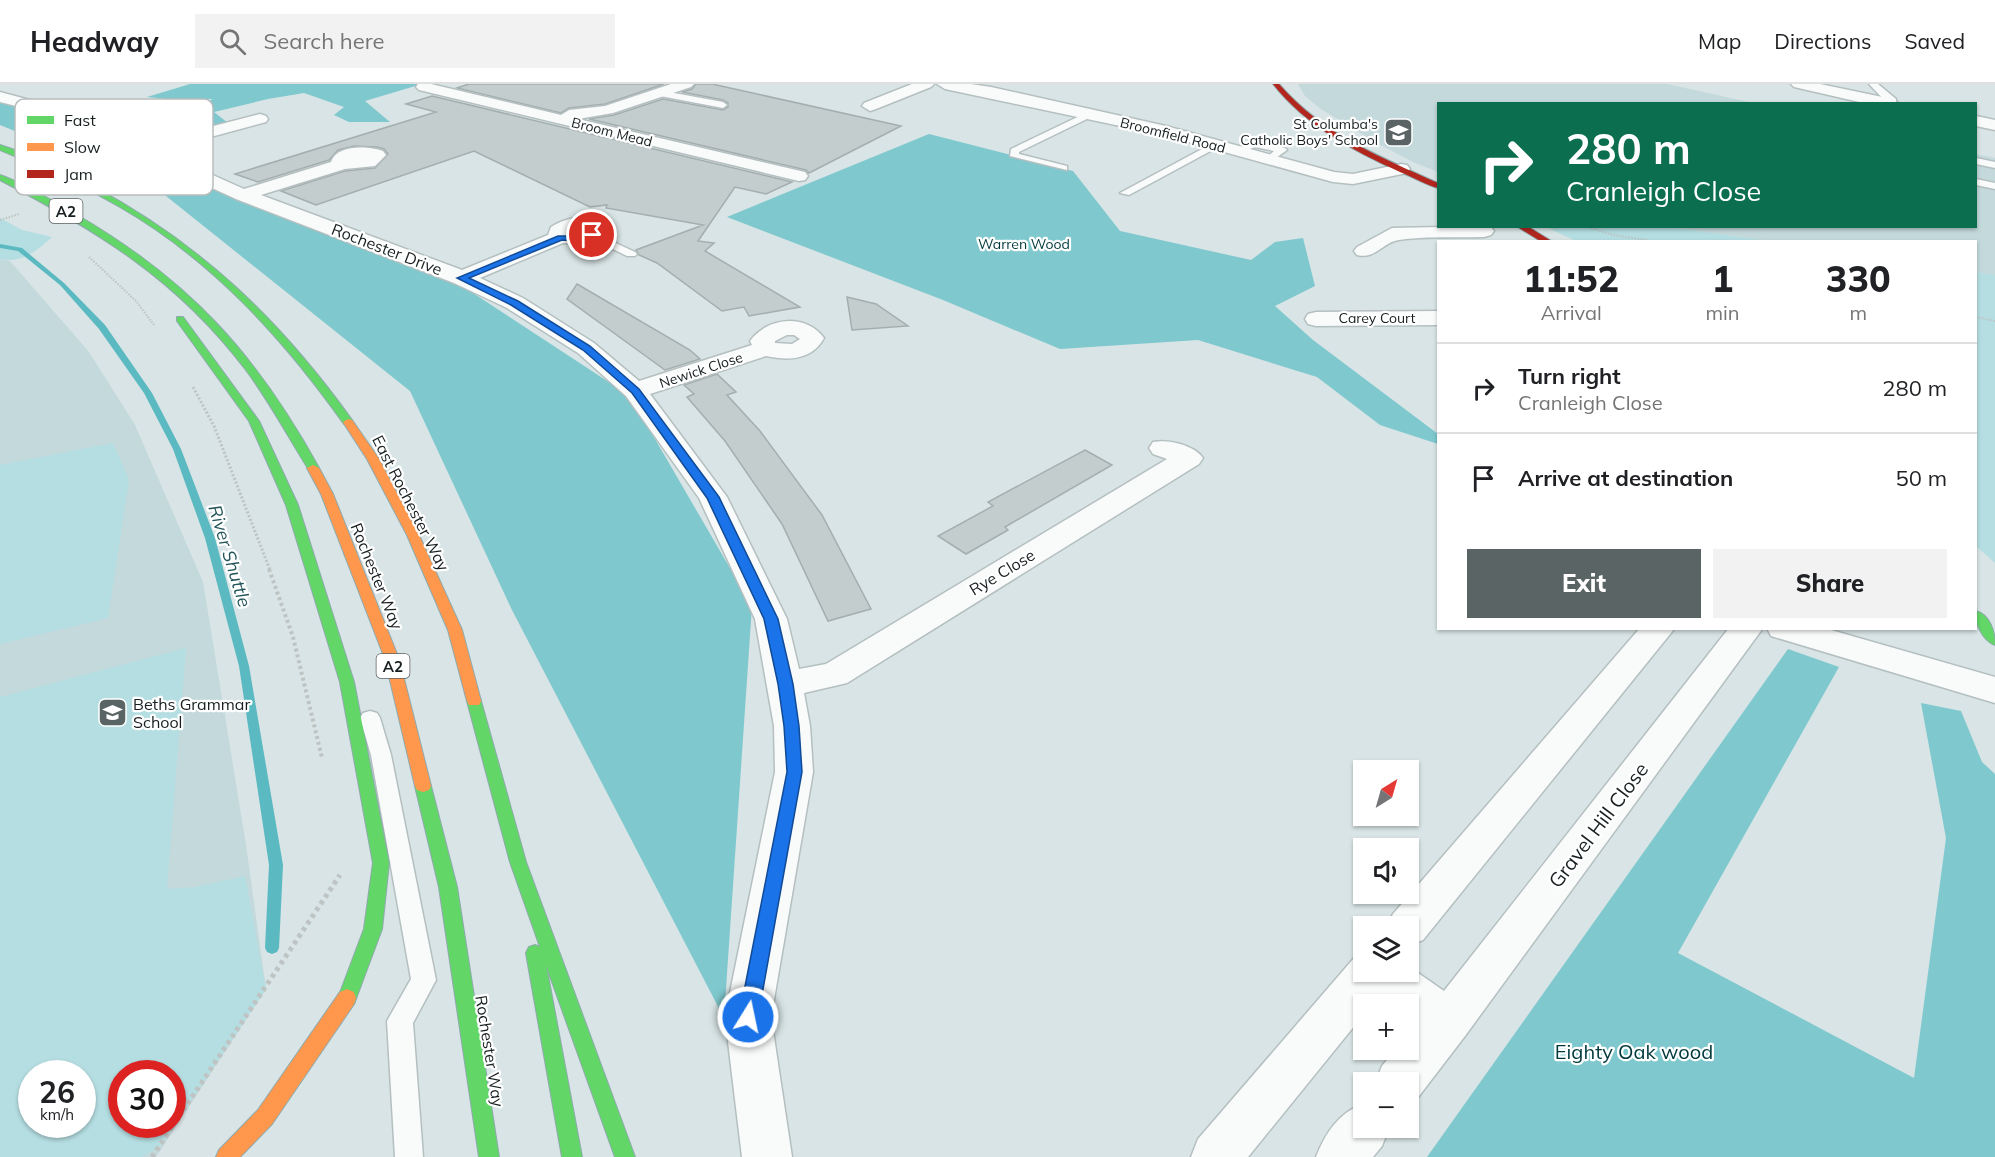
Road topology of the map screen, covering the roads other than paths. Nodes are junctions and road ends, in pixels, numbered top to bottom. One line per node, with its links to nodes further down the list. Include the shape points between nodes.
1 (686, 84): 8 (street)
2 (926, 84): 14 (street)
3 (945, 84): 16 (street, Broomfield Road)
4 (1276, 84): 30 (main road, via 1293,106 1326,130)
5 (1799, 84): 11 (street)
6 (1874, 84): 12 (lane)
7 (424, 87): 17 (street, Broom Mead)
8 (658, 93): 13 (lane); 15 (street)
9 (0, 98): 10 (street, Rochester Drive)
10 (15, 102)
11 (1883, 102)
12 (1893, 102)
13 (723, 105)
14 (870, 106)
15 (607, 110): 17 (street); 21 (street)
16 (1090, 114): 23 (street, Broomfield Road); 29 (lane, via 1014,151 1015,156)
17 (550, 117): 21 (street, Broom Mead)
18 (260, 118): 22 (street)
19 (1977, 121): 20 (street)
20 (1995, 125)
21 (593, 127): 31 (street, Broom Mead)
22 (213, 131)
23 (1215, 145): 30 (street, Broomfield Road, via 1333,177 1353,179); 39 (lane)
24 (0, 147): 25 (main road, East Rochester Way / A2)
25 (15, 154)
26 (1977, 161): 28 (lane)
27 (343, 164): 42 (street)
28 (1992, 165): 32 (lane)
29 (1064, 168)
30 (1401, 169): 37 (main road)
31 (799, 176)
32 (1977, 176)
33 (0, 177): 36 (main road, A2)
34 (213, 182): 42 (street, Rochester Drive)
35 (1977, 182): 38 (lane)
36 (15, 185)
37 (1437, 186)
38 (1995, 186)
39 (1125, 193)
40 (34, 195): 48 (main road, A2)
41 (103, 195): 66 (main road, East Rochester Way / A2, via 164,231 267,318 324,386 373,459 455,630)
42 (243, 195): 50 (street, Rochester Drive)
43 (1524, 228): 46 (main road)
44 (1487, 233): 47 (street, via 1392,234)
45 (592, 235): 49 (lane); 50 (street, via 597,227 579,223 558,231 561,237)
46 (1546, 240)
47 (1364, 251)
48 (128, 254): 51 (main road); 75 (main road, Rochester Way / A2, via 171,283 241,358 276,403 327,494 392,659 448,887)
49 (631, 254)
50 (462, 278): 56 (street, Rochester Drive, via 514,303 586,348)
51 (158, 291)
52 (172, 309): 58 (main road, via 254,421)
53 (1437, 318): 54 (street, Carey Court)
54 (1316, 319)
55 (766, 348): 56 (street, Newick Close)
56 (636, 391): 64 (street, Rochester Drive, via 713,497 771,619)
57 (1163, 448): 64 (street, Rye Close, via 1189,458 835,674)
58 (292, 505): 73 (main road, via 347,682 381,863 373,929 346,1001 265,1117); 74 (lane, via 335,598 381,755 424,980 400,1022)
59 (1977, 616): 63 (main road)
60 (1657, 630): 67 (street)
61 (1745, 630): 70 (street, Gravel Hill Close)
62 (1790, 630): 65 (street)
63 (1995, 640)
64 (785, 684): 78 (street, Rochester Drive, via 794,772 748,1017)
65 (1995, 690)
66 (518, 862): 76 (main road, A2); 77 (main road)
67 (1417, 916)
68 (1362, 982): 79 (street)
69 (1395, 982): 70 (street)
70 (1449, 1021): 71 (street, Gravel Hill Close)
71 (1408, 1072)
72 (1356, 1138): 80 (street)
73 (226, 1157)
74 (409, 1157)
75 (489, 1157)
76 (572, 1157)
77 (625, 1157)
78 (767, 1157)
79 (1216, 1157)
80 (1341, 1157)

